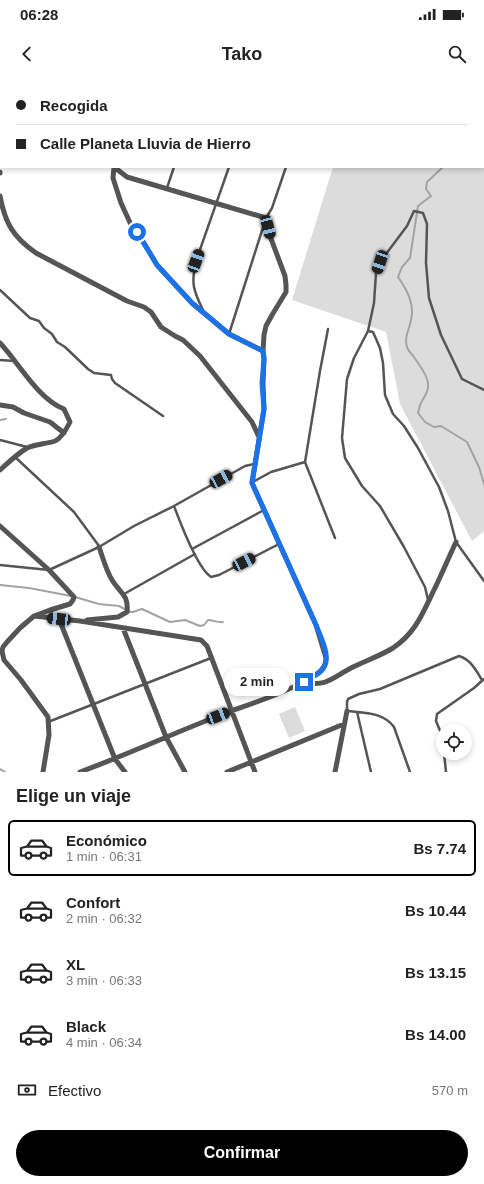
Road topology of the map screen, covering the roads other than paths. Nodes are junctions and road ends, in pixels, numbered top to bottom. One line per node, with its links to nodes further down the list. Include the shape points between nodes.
1 (114, 168): 11 (street, via 113,178 120,203 132,227 157,265)
2 (115, 168): 6 (street, via 127,177)
3 (174, 168): 6 (lane)
4 (229, 168): 8 (lane)
5 (286, 168): 9 (lane)
6 (167, 188): 8 (street)
7 (0, 196): 23 (street, via 9,227 24,245 127,301 144,307 151,312 161,327 189,344 252,422)
8 (216, 203): 9 (street); 11 (lane, via 192,276 193,287)
9 (266, 218): 14 (lane); 16 (street, via 285,276 286,292 266,326)
10 (0, 290): 21 (lane, via 30,318 39,321 57,342 88,369 94,373 111,375 115,383)
11 (204, 313): 14 (street)
12 (328, 329): 27 (lane)
13 (368, 331): 19 (lane, via 374,304 376,273 380,262 407,226 414,211 423,213 427,224 426,263 429,298 441,335 462,378); 35 (lane, via 372,332 380,348 386,395 393,414 418,448 439,487); 44 (lane, via 354,358 347,379 342,438 345,458 362,486 380,506 404,547 425,587)
14 (229, 334): 16 (street)
15 (0, 343): 18 (street)
16 (263, 351): 23 (street, via 264,409)
17 (0, 360): 18 (lane)
18 (15, 361): 22 (street, via 54,405 64,408 70,422)
19 (484, 390)
20 (0, 405): 22 (street, via 13,407 50,422)
21 (163, 416)
22 (64, 433): 25 (street, via 56,441 43,442)
23 (259, 437): 28 (street)
24 (0, 440): 25 (lane)
25 (28, 448): 26 (street)
26 (15, 456): 29 (street); 37 (lane, via 74,512)
27 (305, 462): 30 (lane, via 271,472); 34 (lane)
28 (254, 464): 30 (street); 31 (lane, via 245,466)
29 (0, 470)
30 (252, 483): 32 (street)
31 (174, 506): 37 (lane); 38 (lane)
32 (264, 510): 36 (street); 38 (lane)
33 (0, 526): 41 (street)
34 (335, 538)
35 (456, 542): 42 (lane); 44 (street)
36 (280, 544): 39 (lane, via 211,577); 51 (street, via 316,625 326,658 326,664 320,672)
37 (99, 547): 41 (lane); 43 (street, via 112,580)
38 (192, 549): 39 (lane)
39 (195, 554): 43 (lane)
40 (0, 565): 41 (lane)
41 (49, 570): 45 (street, via 72,594 73,600 70,604)
42 (484, 581)
43 (124, 594): 47 (street, via 128,604 127,612 118,617)
44 (428, 603): 51 (street, via 416,626 392,648 325,683)
45 (34, 616): 46 (street); 57 (street, via 7,642 2,652 4,660 22,680 48,717)
46 (59, 619): 47 (street); 53 (street)
47 (80, 621): 48 (street)
48 (123, 628): 49 (street, via 197,638 205,643); 52 (street)
49 (212, 658): 52 (lane); 54 (street)
50 (483, 679): 55 (lane, via 464,657 459,656 380,689 348,699); 59 (lane, via 436,714)
51 (304, 682): 54 (street)
52 (145, 684): 53 (lane); 60 (street)
53 (93, 705): 57 (lane); 61 (street)
54 (231, 711): 60 (street); 63 (street)
55 (347, 711): 56 (lane); 58 (street)
56 (357, 712): 71 (lane); 72 (lane, via 383,717 390,721)
57 (48, 722): 64 (street, via 49,735)
58 (344, 724): 63 (street); 70 (street)
59 (437, 724)
60 (166, 737): 61 (street); 67 (street)
61 (115, 760): 65 (street); 66 (street)
62 (445, 760): 73 (lane)
63 (251, 762): 68 (street); 69 (street)
64 (42, 772)
65 (80, 772)
66 (125, 772)
67 (185, 772)
68 (227, 772)
69 (255, 772)
70 (335, 772)
71 (372, 772)
72 (410, 772)
73 (446, 772)

